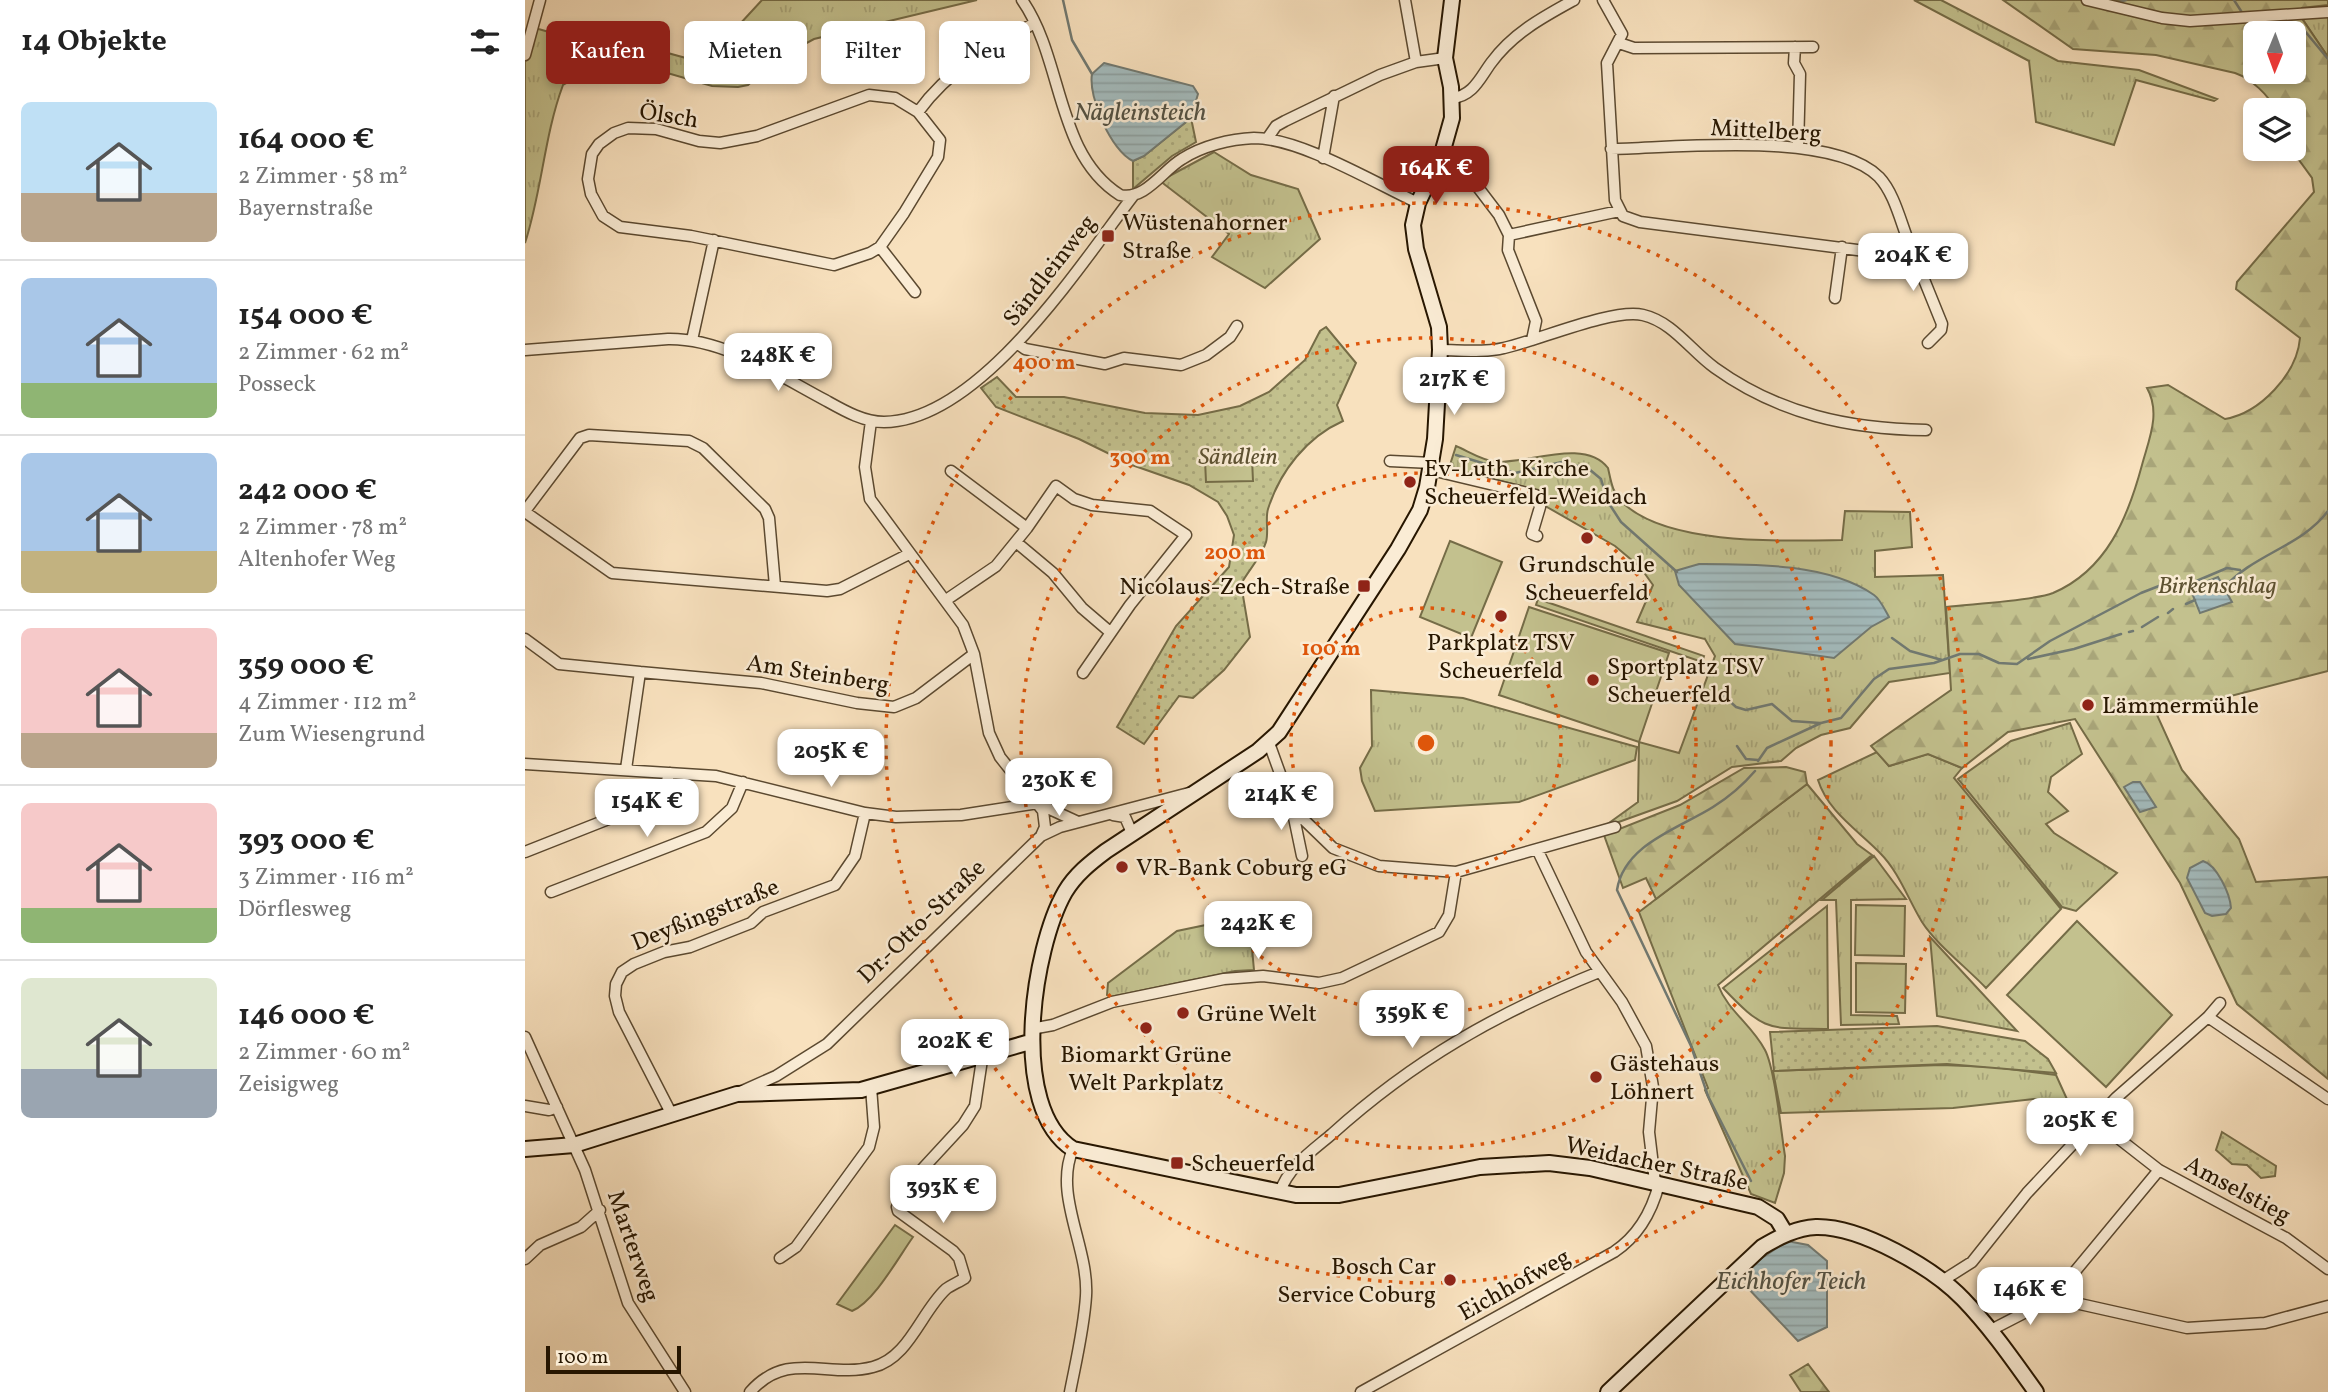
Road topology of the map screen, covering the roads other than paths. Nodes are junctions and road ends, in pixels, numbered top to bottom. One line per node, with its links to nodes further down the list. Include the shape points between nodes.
1 (540, 0): 13 (street)
2 (1022, 0): 9 (street)
3 (1405, 0): 15 (street)
4 (1452, 0): 14 (street)
5 (1574, 0): 17 (street, via 1518,34 1473,88)
6 (1603, 0): 10 (street, via 1622,30)
7 (2087, 0): 8 (street, via 2190,22)
8 (2328, 12)
9 (1035, 23): 18 (street, via 973,57); 24 (street, via 1079,152 1108,188)
10 (1619, 43): 11 (street, via 1634,48); 21 (street, via 1607,63)
11 (1795, 47): 12 (street); 20 (street, via 1794,63 1800,74)
12 (1813, 47)
13 (525, 55)
14 (1445, 58): 15 (street); 17 (street)
15 (1416, 62): 16 (street)
16 (1334, 96): 19 (street, via 1276,126); 22 (street)
17 (1452, 98): 25 (street, via 1443,150)
18 (918, 112): 28 (street, Ölsch, via 895,98 869,95 745,139 699,141 635,128 614,133 599,144 588,179 603,216 628,229); 30 (street, via 934,130 940,150)
19 (1267, 139): 22 (street); 24 (street, via 1231,141 1184,157)
20 (1798, 148): 21 (street, Mittelberg); 29 (street, Mittelberg, via 1836,155 1879,177)
21 (1611, 149): 26 (street)
22 (1322, 158): 25 (street)
23 (1467, 173): 27 (street)
24 (1132, 196): 38 (street, Sändleinweg)
25 (1418, 203): 40 (street, via 1413,236 1432,299)
26 (1619, 211): 27 (street); 31 (street, via 1640,222)
27 (1509, 235): 36 (street, via 1508,250 1536,321)
28 (714, 240): 30 (street, Ölsch, via 834,265); 35 (street)
29 (1910, 245): 31 (street, via 1888,254); 37 (street, Mittelberg, via 1942,324)
30 (880, 247): 32 (street)
31 (1842, 247): 33 (street)
32 (915, 292)
33 (1835, 298)
34 (1237, 326): 38 (street, via 1206,355 1181,365 1124,358 1105,364)
35 (692, 340): 39 (street, Sändleinweg); 41 (street, Sändleinweg, via 722,349)
36 (1532, 340): 40 (street, via 1495,350); 42 (street, via 1608,318 1642,315 1671,329 1741,386 1791,410 1854,426)
37 (1928, 343)
38 (1018, 344): 41 (street, Sändleinweg, via 935,408 899,421)
39 (525, 350)
40 (1440, 350): 44 (street)
41 (871, 421): 50 (street, via 867,490)
42 (1926, 430)
43 (1389, 461): 44 (street)
44 (1431, 466): 48 (street, via 1536,495 1540,507 1532,534); 58 (street, via 1420,510 1398,549 1300,703)
45 (951, 471): 47 (street)
46 (525, 512): 51 (street, via 612,573); 51 (street, via 580,438 689,441 703,448 765,509)
47 (1027, 528): 49 (street); 53 (street, via 1056,486 1092,505 1157,513 1186,535)
48 (1537, 536)
49 (1016, 542): 52 (street, via 996,566); 53 (street)
50 (909, 554): 51 (street, via 840,589); 52 (street)
51 (775, 586)
52 (946, 600): 55 (street, via 963,625)
53 (1111, 632): 57 (street)
54 (525, 639): 56 (street, Am Steinberg, via 559,664)
55 (974, 654): 56 (street, Am Steinberg, via 916,698 885,708 761,683); 65 (street, via 989,733 1000,757)
56 (640, 672): 60 (street)
57 (1083, 673)
58 (1269, 743): 63 (street); 64 (street)
59 (525, 764): 60 (street)
60 (627, 769): 61 (street)
61 (670, 773): 62 (street); 73 (street, via 664,788 649,803)
62 (743, 782): 66 (street); 76 (street, via 732,808 706,832)
63 (1198, 790): 67 (street, Dr.-Otto-Straße); 70 (street)
64 (1290, 801): 74 (street); 75 (street, via 1317,834 1346,855 1379,866)
65 (1038, 803): 66 (street, via 939,817); 68 (street); 71 (street, via 1044,815)
66 (865, 813): 88 (street, Deyßingstraße, via 855,856 835,885 622,972 615,996 619,1012)
67 (1109, 815): 68 (street, Dr.-Otto-Straße); 70 (street, via 1124,816)
68 (1079, 822): 71 (street, Dr.-Otto-Straße)
69 (1615, 827): 72 (street)
70 (1132, 833): 80 (street, via 1084,867 1059,904 1046,944)
71 (1041, 836): 83 (street, Dr.-Otto-Straße, via 828,1044)
72 (1537, 849): 75 (street); 77 (street)
73 (525, 852)
74 (1302, 856)
75 (1456, 872): 80 (street, via 1449,915 1440,932 1342,978 1319,983 1263,976 1224,979 1112,1002)
76 (551, 892)
77 (1599, 972): 94 (street, via 1646,1046 1653,1079 1649,1150); 95 (street, via 1474,1029 1412,1068 1289,1172)
78 (2220, 1003): 79 (street)
79 (2207, 1017): 85 (street); 89 (street)
80 (1030, 1035): 82 (street); 92 (street, via 1033,1066 1047,1115)
81 (525, 1037): 87 (street, Marterweg)
82 (983, 1053): 84 (street); 106 (street, via 975,1106 915,1177 897,1207 953,1251 965,1278 946,1289 882,1364 852,1370 808,1366 784,1370)
83 (771, 1087): 84 (street, via 839,1092); 88 (street, Dr.-Otto-Straße)
84 (871, 1087): 98 (street, via 874,1127 869,1147 796,1247)
85 (2328, 1099)
86 (525, 1106): 87 (street)
87 (557, 1107): 90 (street, Marterweg)
88 (671, 1113): 90 (street, Dr.-Otto-Straße)
89 (2095, 1120): 93 (street, Amselstieg); 101 (street, via 2027,1193 1972,1262)
90 (574, 1144): 91 (street, Dr.-Otto-Straße); 96 (street, Marterweg)
91 (525, 1149)
92 (1073, 1149): 95 (street, Weidacher Straße); 107 (street, via 1065,1181 1086,1296)
93 (2159, 1170): 100 (street, Amselstieg, via 2286,1238); 102 (street)
94 (1657, 1183): 95 (street, Weidacher Straße, via 1590,1168 1523,1163 1339,1195); 97 (street, Weidacher Straße, via 1758,1207 1777,1219); 108 (street, Eichhofweg, via 1655,1199 1636,1233 1614,1252)
95 (1280, 1192)
96 (600, 1210): 99 (street, via 582,1227 540,1245); 105 (street, Marterweg, via 628,1303)
97 (1786, 1234): 101 (street, via 1814,1227 1850,1234 1891,1251); 109 (street, via 1735,1269)
98 (780, 1258)
99 (525, 1259)
100 (2328, 1269)
101 (1942, 1281): 104 (street)
102 (2053, 1298): 103 (street, via 2187,1328 2265,1323); 104 (street)
103 (2328, 1306)
104 (1991, 1330): 110 (street)
105 (685, 1392)
106 (750, 1392)
107 (1070, 1392)
108 (1361, 1392)
109 (1608, 1392)
110 (2036, 1392)

